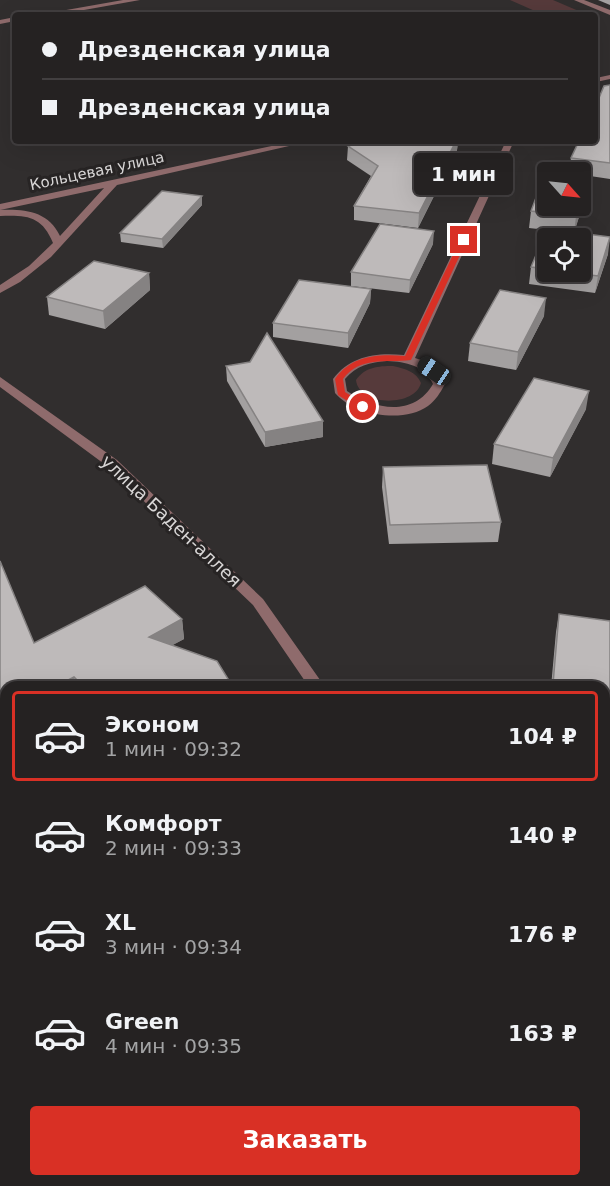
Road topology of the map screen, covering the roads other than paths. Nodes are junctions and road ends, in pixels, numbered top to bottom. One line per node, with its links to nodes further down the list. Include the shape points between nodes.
1 (136, 0): 3 (street)
2 (578, 0): 4 (street)
3 (61, 12)
4 (610, 13)
5 (293, 144): 7 (street, Кольцевая улица)
6 (509, 144): 12 (street)
7 (113, 183): 8 (street, Кольцевая улица); 10 (street)
8 (0, 207)
9 (0, 213): 10 (street, via 39,217 55,231)
10 (58, 243): 11 (street, via 20,279)
11 (0, 290)
12 (408, 359): 12 (street, via 374,358 348,367 339,379 341,393 354,403 378,411 401,410 426,402 436,391 437,378 428,368)
13 (0, 381): 14 (street, улица Баден-аллея, via 112,463 258,602)
14 (313, 681)

